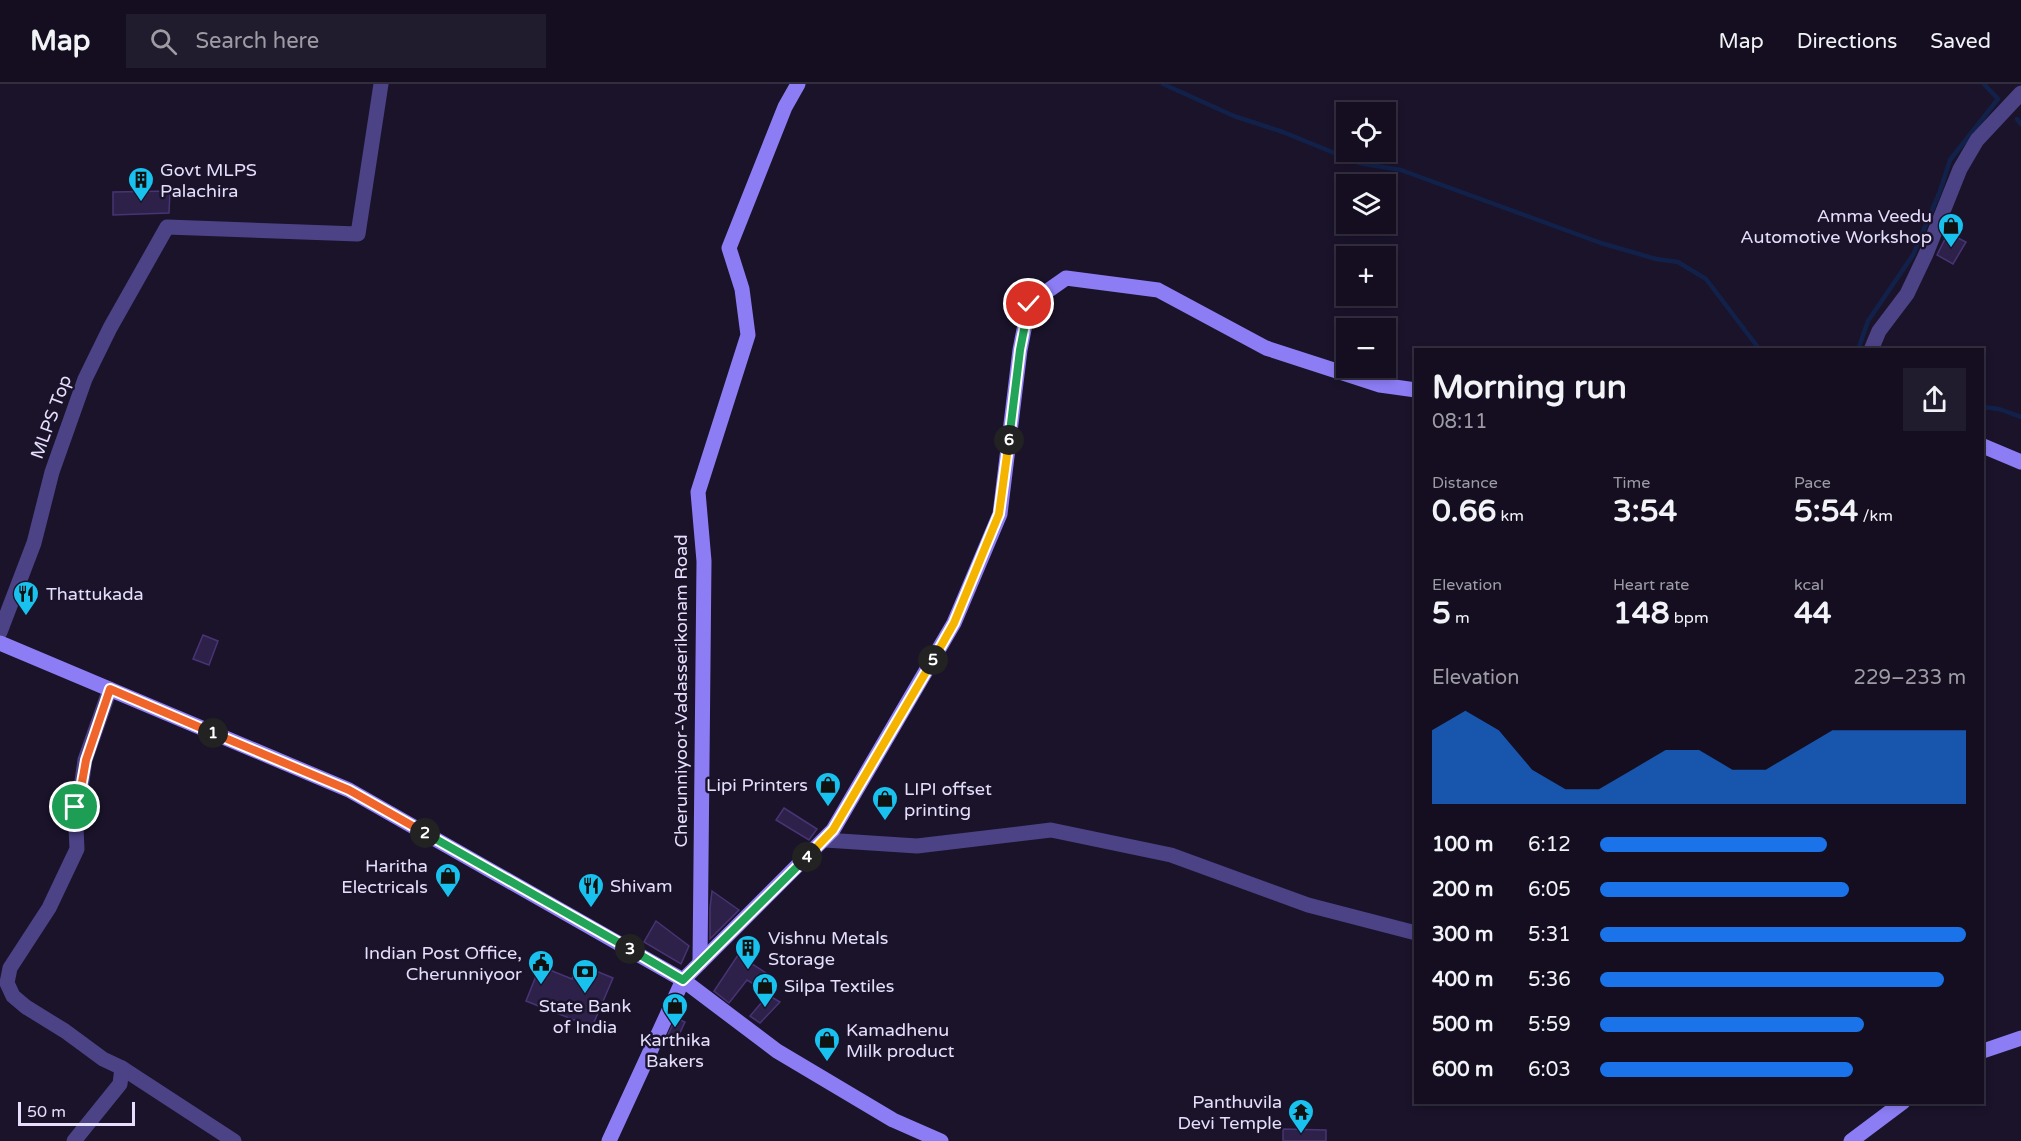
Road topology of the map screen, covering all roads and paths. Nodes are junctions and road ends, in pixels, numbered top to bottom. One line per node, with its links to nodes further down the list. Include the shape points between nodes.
1 (381, 84): 8 (street, MLPS Top, via 358,234 167,227 85,379 52,472 34,543)
2 (798, 84): 13 (main road, Cherunniyoor-Vadasserikonam Road, via 785,107 729,248 742,289 748,335 698,492 704,561)
3 (2021, 93): 4 (street, via 1977,140 1960,169 1916,274)
4 (1872, 348)
5 (1414, 390): 11 (main road, via 1380,385 1266,348 1158,290 1066,278 1029,304 999,514 954,623)
6 (1984, 446): 7 (main road)
7 (2021, 462)
8 (0, 632)
9 (0, 644): 10 (main road)
10 (110, 689): 14 (main road, via 349,790); 17 (street, via 75,807 77,849 49,908 10,968 7,983 13,996 26,1007)
11 (825, 840): 12 (street, via 917,846 1051,830 1171,855 1308,905); 13 (main road)
12 (1414, 932)
13 (700, 963): 14 (main road)
14 (683, 980): 21 (main road); 22 (main road, via 777,1051 893,1120)
15 (2021, 1038): 16 (main road)
16 (1984, 1051)
17 (122, 1068): 19 (street, via 120,1084); 20 (street)
18 (1900, 1104): 23 (main road)
19 (74, 1141)
20 (234, 1141)
21 (609, 1141)
22 (941, 1141)
23 (1851, 1141)

